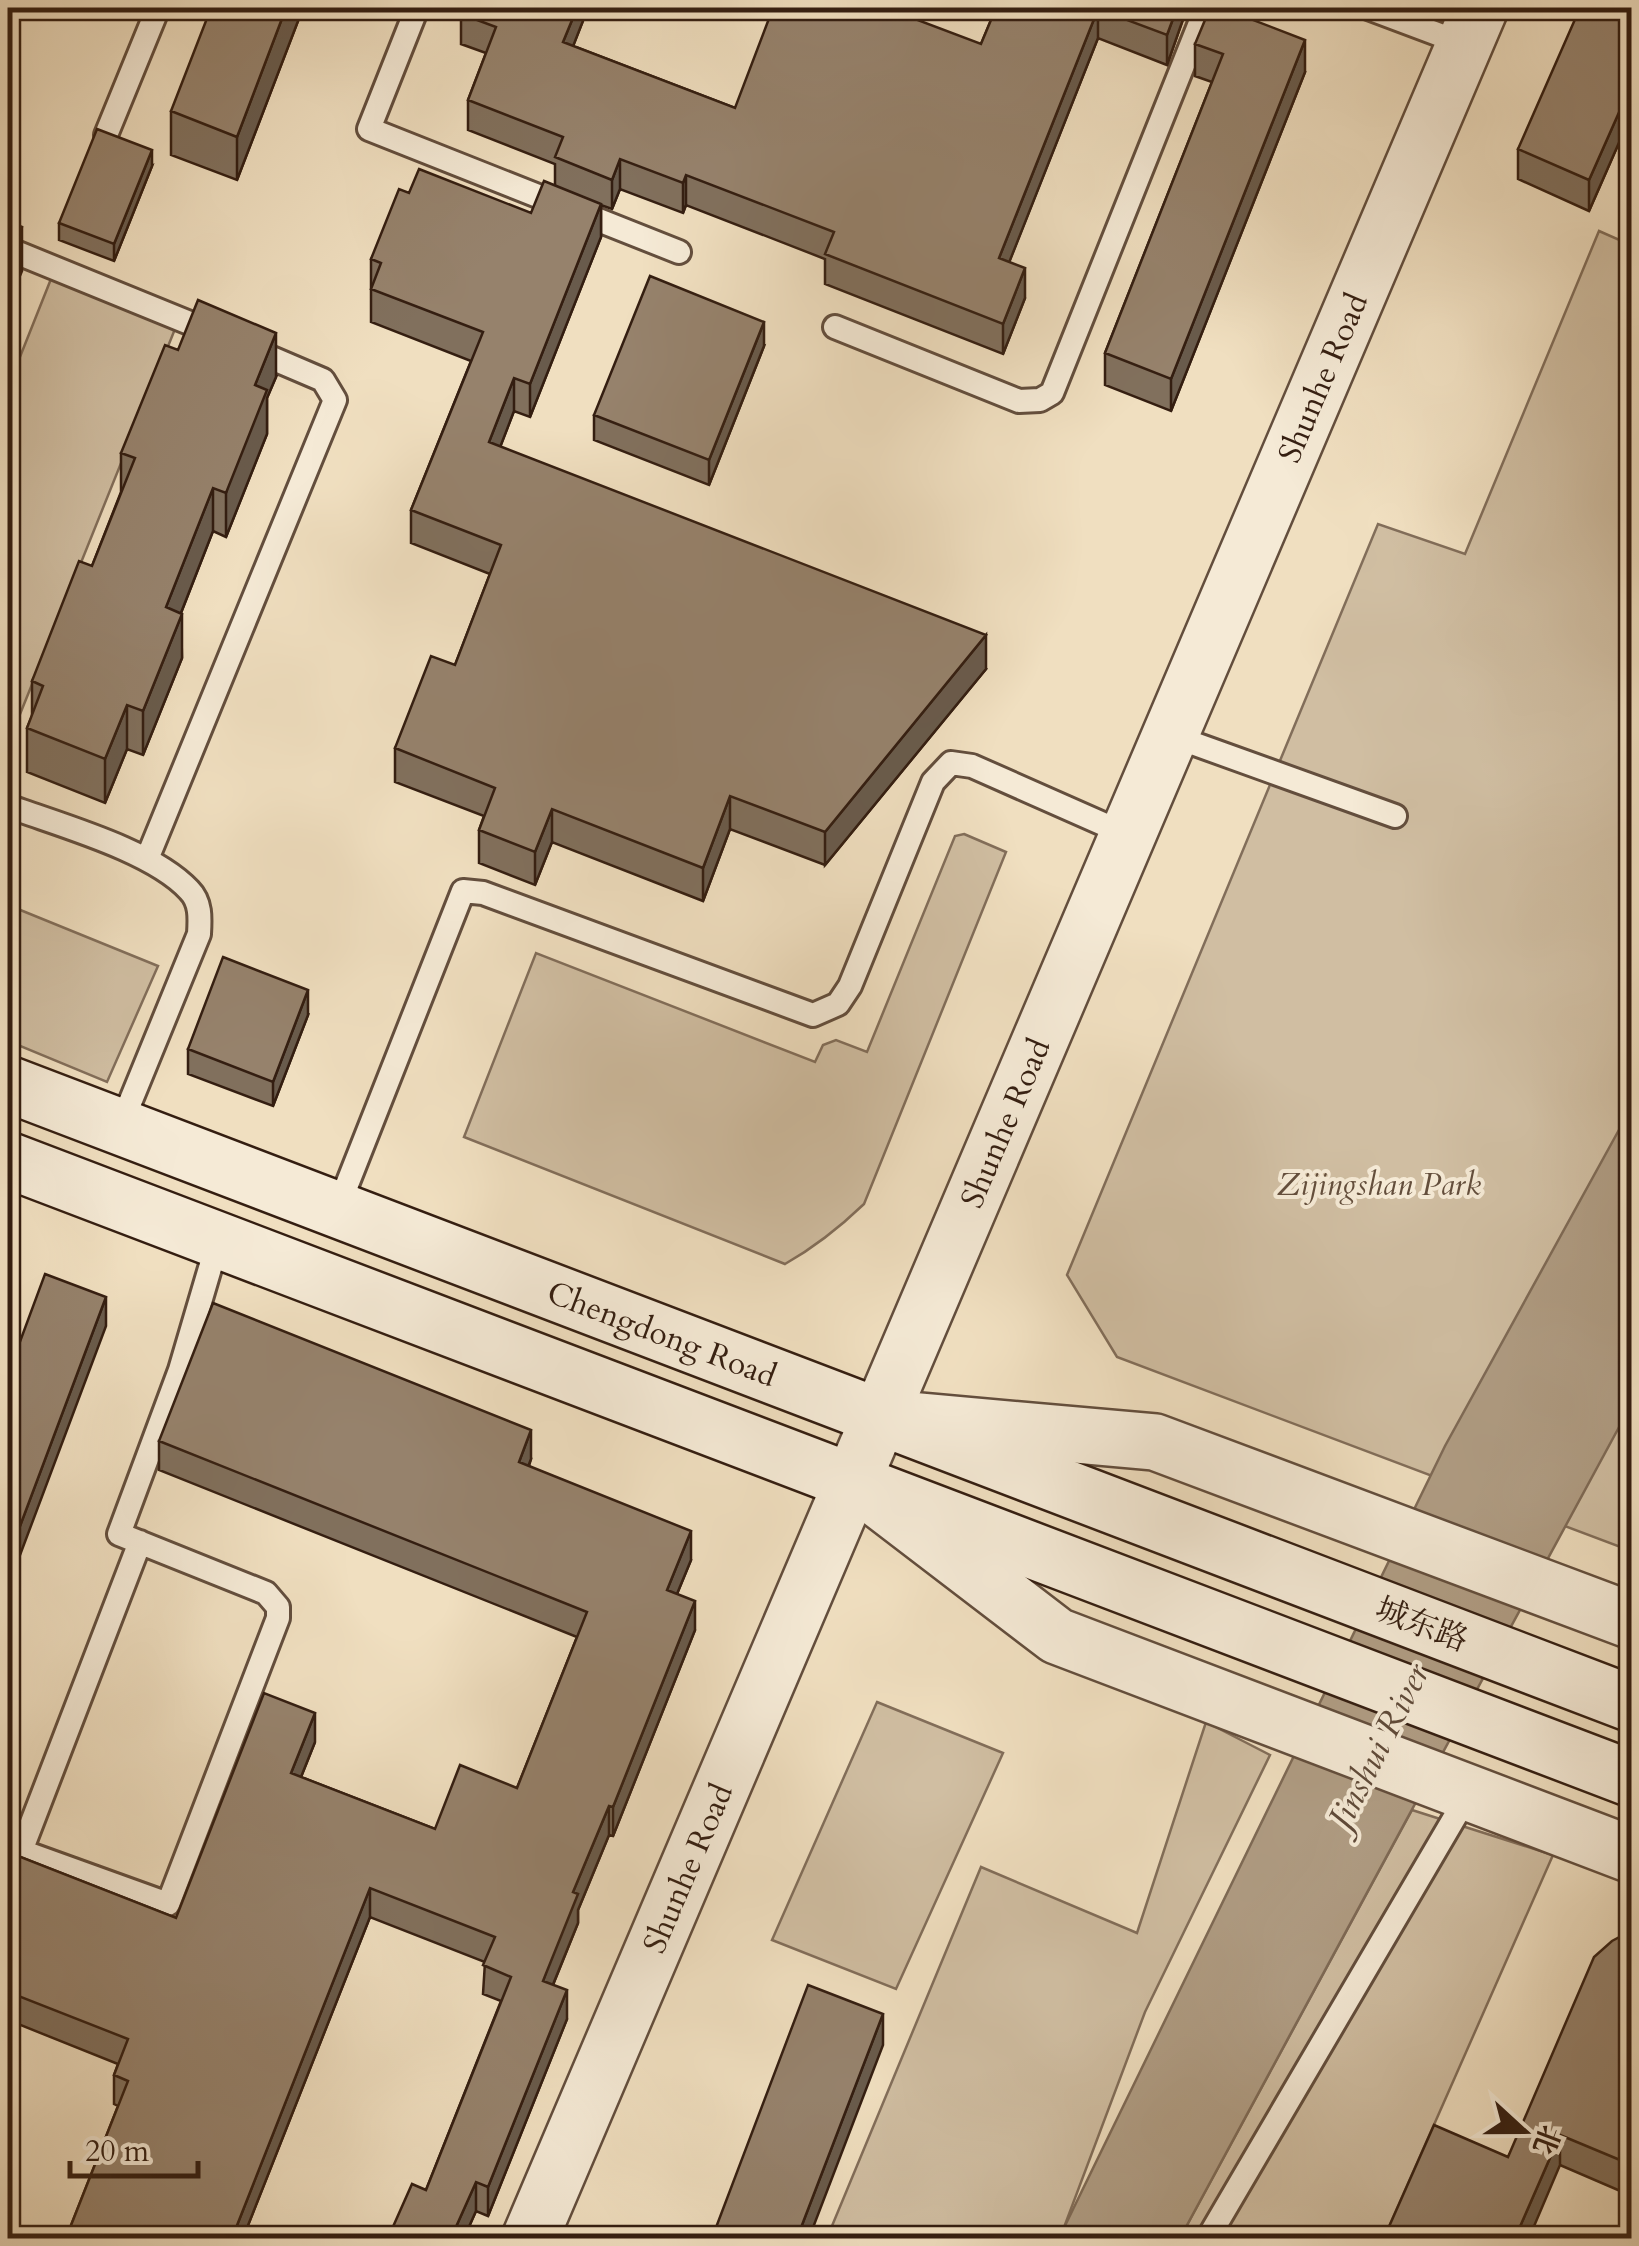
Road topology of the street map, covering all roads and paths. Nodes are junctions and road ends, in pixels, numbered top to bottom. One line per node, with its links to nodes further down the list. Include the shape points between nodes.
1 (158, 8): 6 (lane)
2 (416, 8): 8 (lane, via 369,128)
3 (1206, 8): 9 (lane, via 1052,393 1019,401)
4 (1368, 8): 5 (lane)
5 (1472, 26): 10 (street, Shunhe Road)
6 (106, 135)
7 (8, 249): 14 (lane, via 323,380 335,400)
8 (679, 252)
9 (835, 327)
10 (1170, 735): 12 (lane); 13 (street, Shunhe Road)
11 (8, 806): 14 (lane)
12 (1395, 816)
13 (1128, 835): 18 (lane, via 972,766 951,763 932,782 850,986 838,1004 812,1016 483,893 464,892); 20 (street, Shunhe Road)
14 (147, 859): 16 (lane, via 191,891 200,911 199,934)
15 (8, 1084): 16 (street, Chengdong Road)
16 (120, 1127): 18 (street, Chengdong Road)
17 (8, 1160): 19 (street)
18 (337, 1210): 20 (street, Chengdong Road)
19 (218, 1240): 21 (street); 22 (lane, via 180,1370 119,1534)
20 (880, 1418): 21 (street, Shunhe Road); 23 (street, Chengdong Road); 24 (street, via 1156,1442)
21 (856, 1484): 26 (street); 27 (street, via 1057,1636); 29 (street, Shunhe Road)
22 (140, 1542): 22 (lane, via 20,1851 168,1904 278,1607 266,1592)
23 (1317, 1585): 25 (street, 城东路)
24 (1632, 1621)
25 (1632, 1704)
26 (1632, 1779)
27 (1469, 1793): 28 (street); 30 (lane)
28 (1632, 1855)
29 (530, 2238)
30 (1208, 2238)

